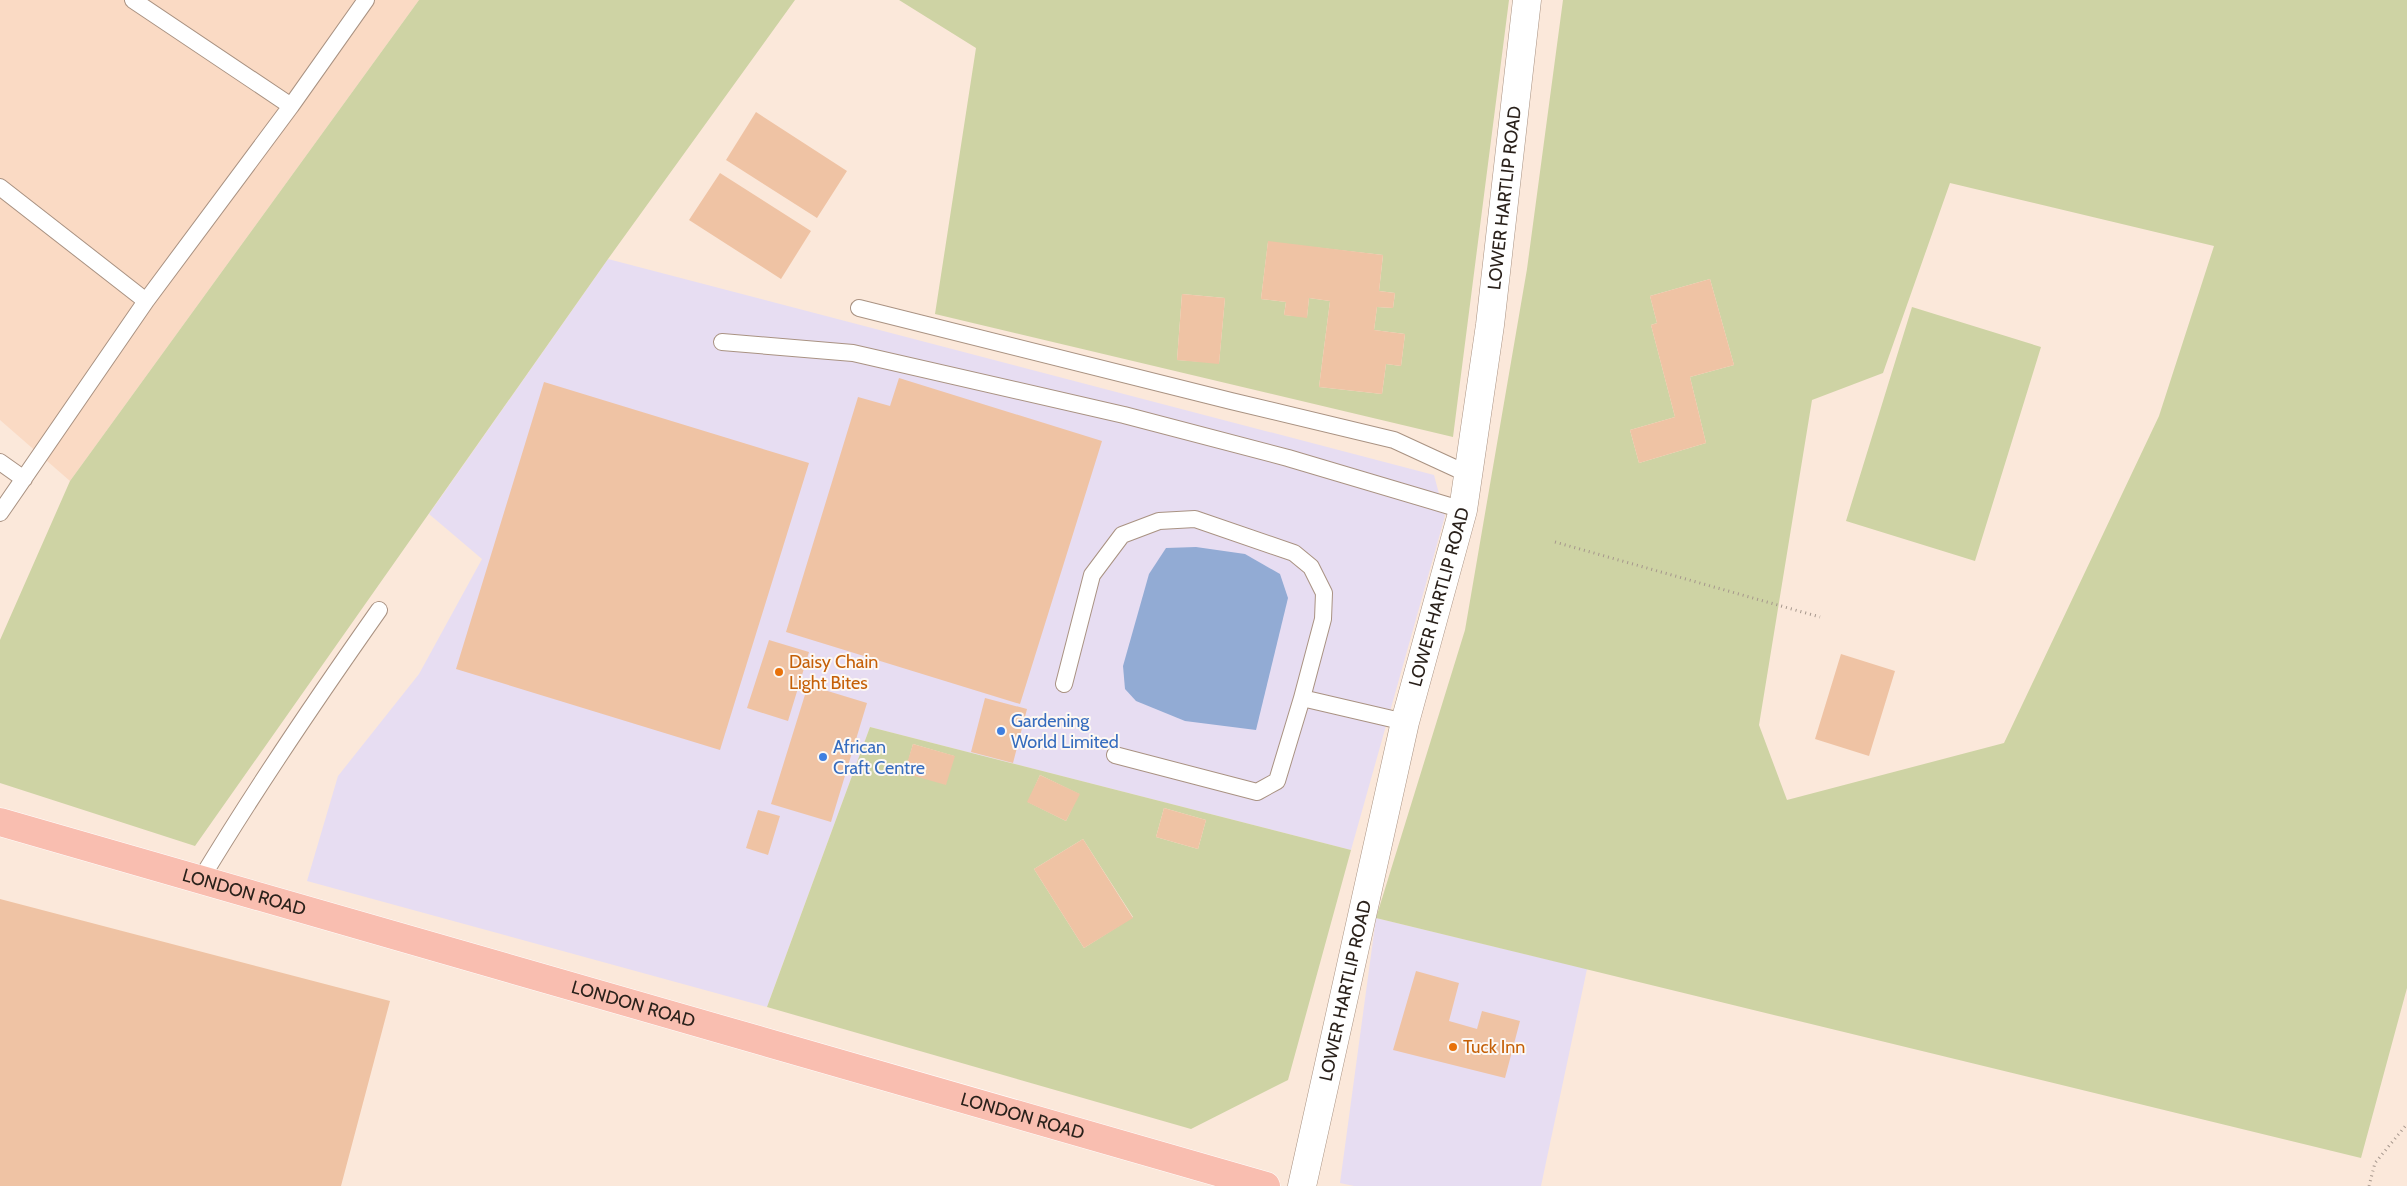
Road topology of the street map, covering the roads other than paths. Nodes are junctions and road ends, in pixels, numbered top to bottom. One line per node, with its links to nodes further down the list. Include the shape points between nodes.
1 (133, 0): 4 (lane)
2 (366, 0): 4 (lane)
3 (1527, 0): 10 (street, LOWER HARTLIP ROAD)
4 (291, 106): 6 (lane)
5 (0, 186): 6 (lane)
6 (146, 301): 11 (lane)
7 (859, 308): 10 (lane, via 1394,440)
8 (722, 342): 12 (lane, via 872,357 1124,415 1288,458)
9 (0, 462): 11 (lane)
10 (1470, 475): 12 (street, LOWER HARTLIP ROAD)
11 (24, 479): 13 (lane)
12 (1464, 510): 17 (street, LOWER HARTLIP ROAD)
13 (0, 513)
14 (379, 610): 20 (lane, via 285,744)
15 (1064, 684): 16 (lane, via 1092,575 1122,535 1159,521 1195,519 1294,553 1311,567 1324,593 1323,619)
16 (1302, 698): 17 (lane); 18 (lane, via 1277,780 1257,792)
17 (1405, 722): 22 (street, LOWER HARTLIP ROAD)
18 (1115, 755)
19 (0, 822): 20 (main road, LONDON ROAD)
20 (201, 879): 21 (main road, LONDON ROAD)
21 (1266, 1186)
22 (1302, 1186)

